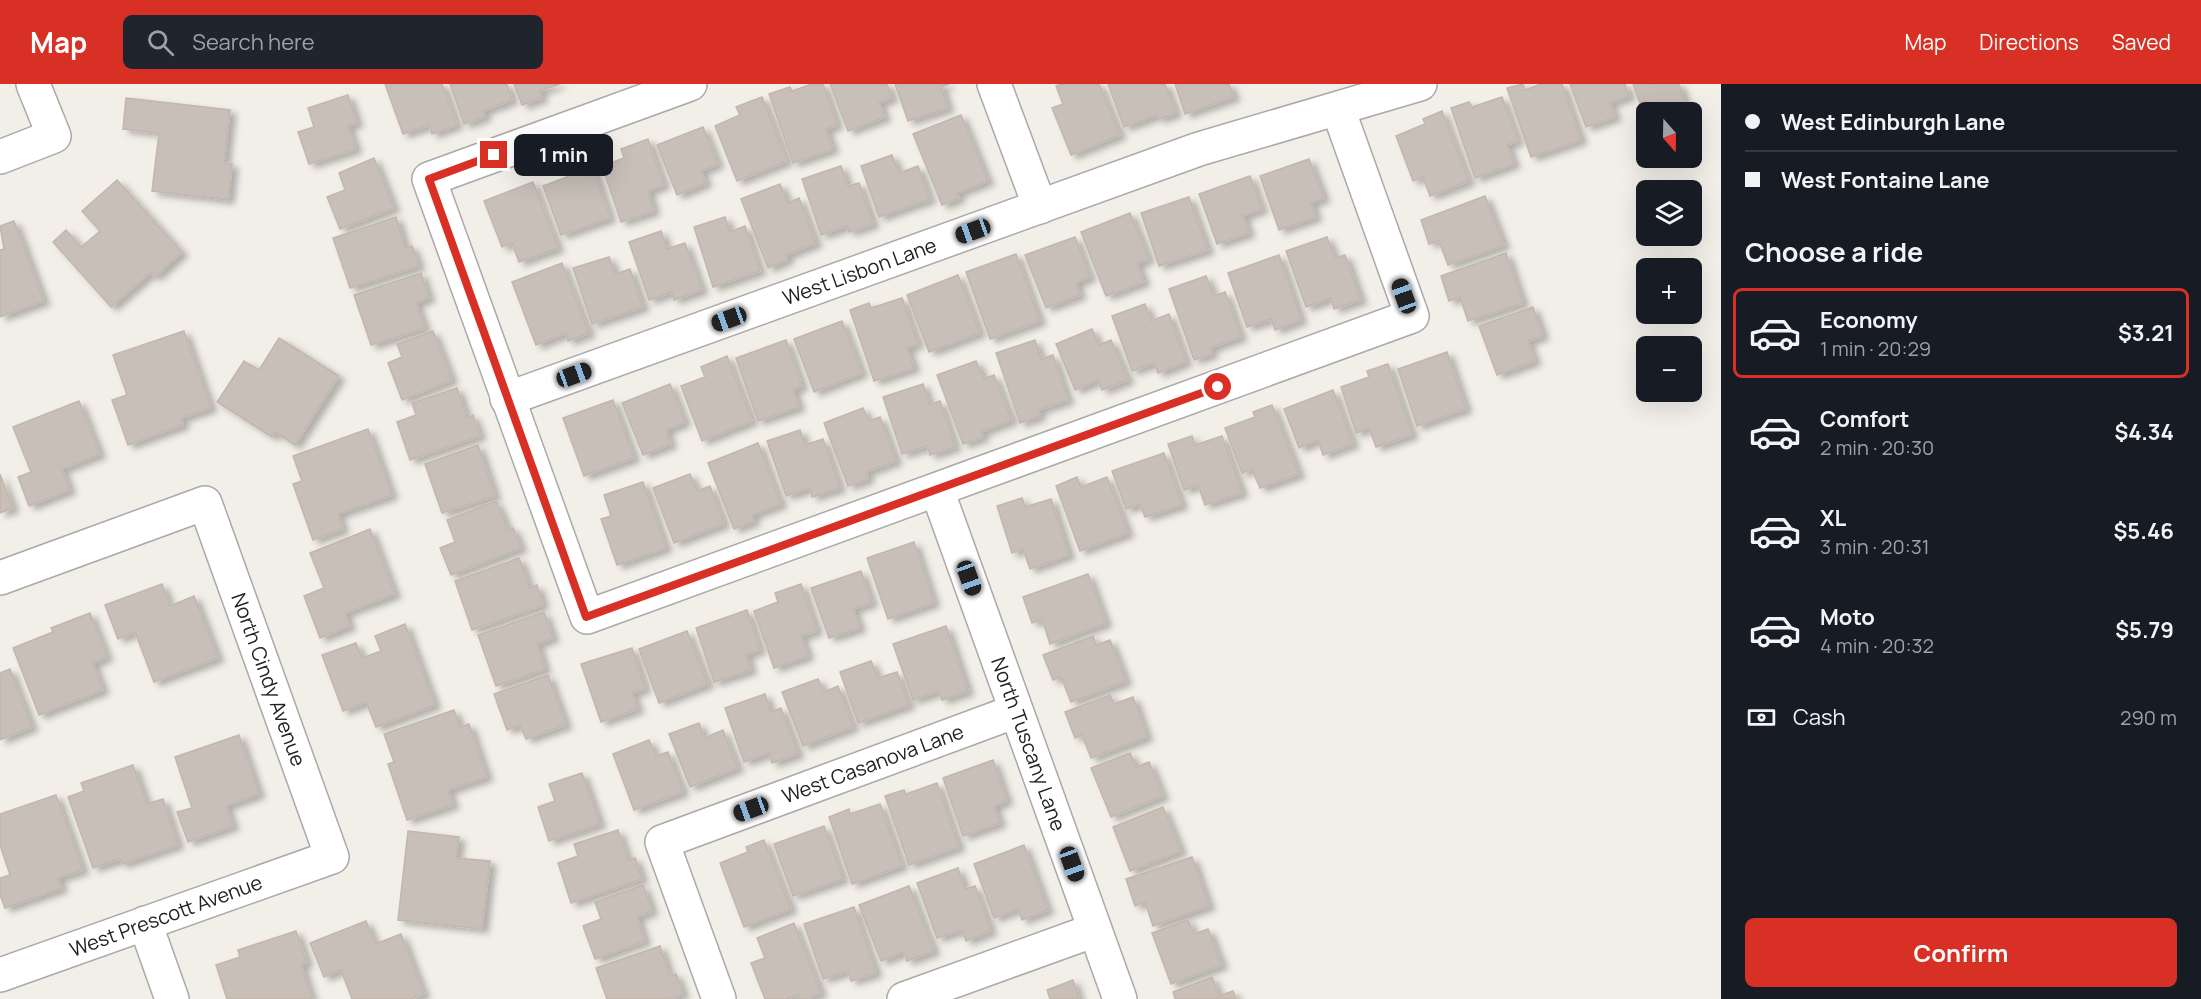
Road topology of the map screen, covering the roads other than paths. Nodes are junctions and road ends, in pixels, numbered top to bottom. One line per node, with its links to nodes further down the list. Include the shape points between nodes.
1 (33, 84): 6 (street, via 54,136)
2 (690, 84): 8 (street, via 429,179)
3 (994, 84): 7 (street)
4 (1420, 84): 5 (street, West Lisbon Lane)
5 (1338, 109): 7 (street, West Lisbon Lane, via 1199,149); 9 (street, via 1412,316)
6 (0, 157)
7 (1040, 207): 8 (street, West Lisbon Lane)
8 (507, 399): 9 (street, via 586,617)
9 (937, 490): 11 (street, North Tuscany Lane)
10 (0, 578): 12 (street, North Cindy Avenue, via 205,503)
11 (1016, 711): 14 (street, North Tuscany Lane); 17 (street, West Casanova Lane, via 662,842)
12 (332, 857): 13 (street, West Prescott Avenue)
13 (145, 923): 15 (street, West Prescott Avenue); 16 (street)
14 (1095, 930): 18 (street); 19 (street, North Tuscany Lane)
15 (0, 975)
16 (172, 999)
17 (719, 999)
18 (904, 999)
19 (1120, 999)

